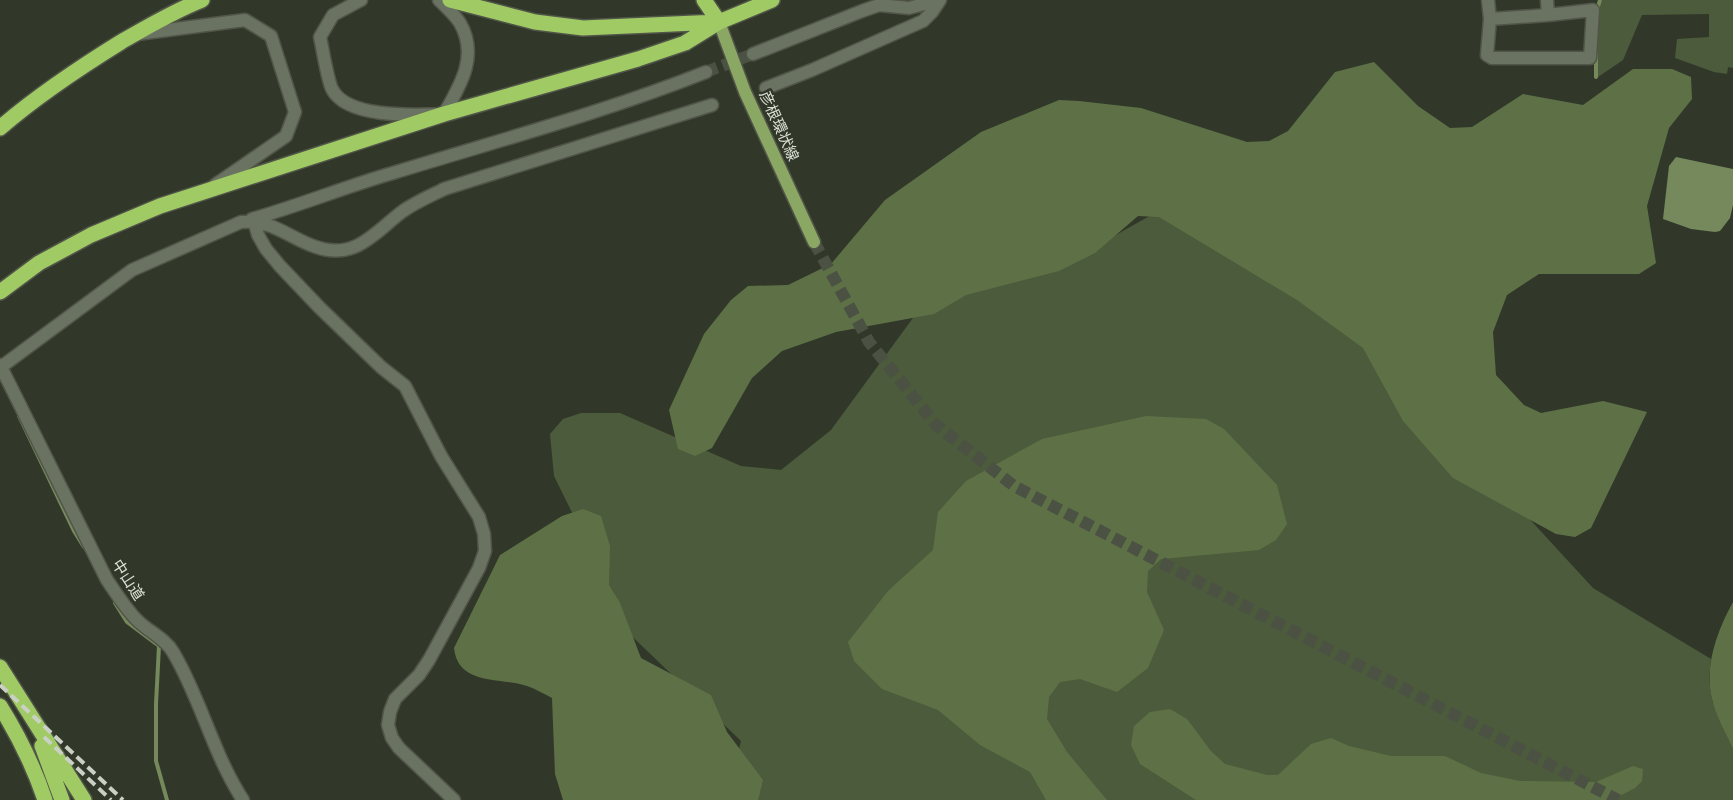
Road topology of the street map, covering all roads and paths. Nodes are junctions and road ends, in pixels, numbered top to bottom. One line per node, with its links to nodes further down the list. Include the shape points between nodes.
1 (202, 0): 14 (highway)
2 (362, 0): 19 (street, via 334,15 320,37 333,90 348,105 392,115)
3 (439, 0): 19 (street, via 460,22 467,40 468,64)
4 (450, 0): 13 (highway, via 534,22 583,28)
5 (704, 0): 13 (highway)
6 (772, 0): 13 (highway)
7 (940, 0): 15 (street, via 909,8 879,6); 17 (street, via 923,21)
8 (1488, 0): 12 (street)
9 (1547, 0): 11 (street)
10 (1594, 5): 11 (street); 12 (street, via 1590,58 1492,58 1487,55)
11 (1548, 15): 12 (street)
12 (1490, 19)
13 (719, 22): 19 (highway, via 685,43 629,62); 24 (main road, 彦根環状線, via 745,92)
14 (135, 35): 20 (highway, via 82,66); 21 (street, via 245,20 271,36 294,112 286,136)
15 (753, 54)
16 (706, 72): 23 (street, via 614,106)
17 (766, 88)
18 (712, 105): 22 (street, via 444,189 414,204 379,233 355,247 318,248)
19 (444, 114): 21 (highway)
20 (0, 128)
21 (207, 190): 25 (highway, via 91,234 39,263)
22 (254, 220): 23 (street); 34 (street, via 258,235 280,266 405,386 441,456 479,517 485,551 479,568 420,675 394,699 388,724 399,748)
23 (241, 222): 26 (street, via 132,270)
24 (814, 242)
25 (0, 292)
26 (0, 366): 33 (street, 中山道, via 107,580 129,612 174,653 230,780)
27 (0, 667): 29 (highway)
28 (0, 706): 30 (highway, via 20,741)
29 (33, 721): 31 (highway); 32 (highway)
30 (45, 800)
31 (62, 800)
32 (84, 800)
33 (243, 800)
34 (454, 800)

